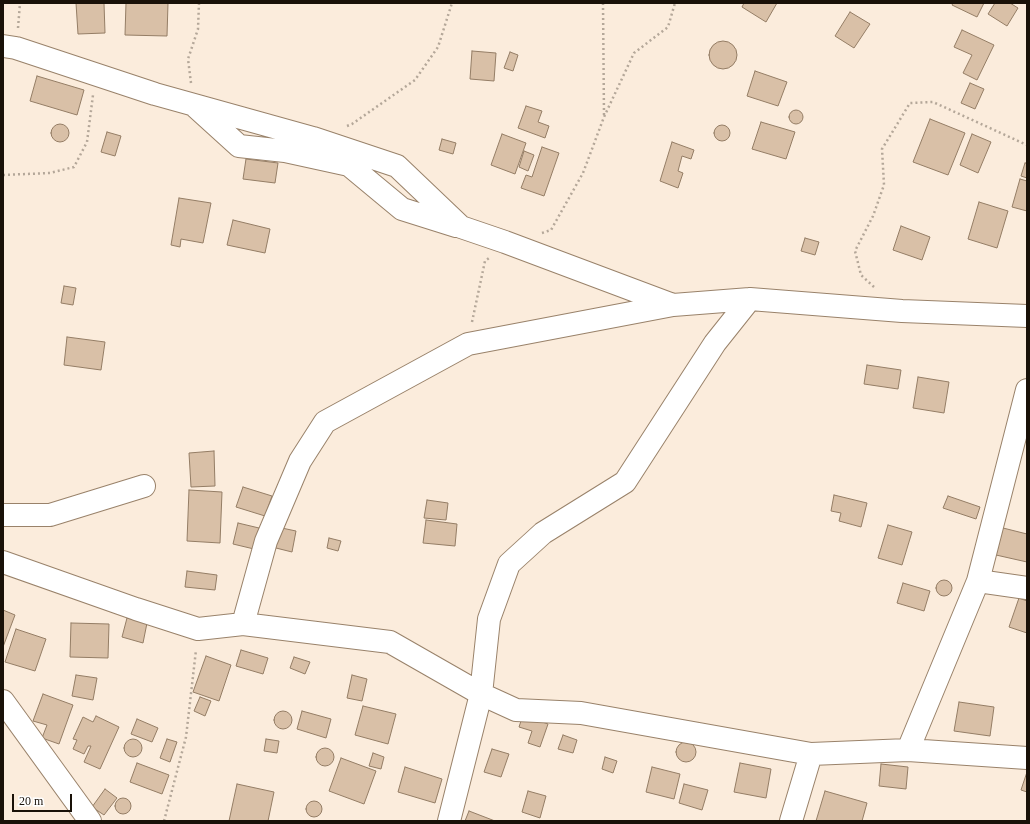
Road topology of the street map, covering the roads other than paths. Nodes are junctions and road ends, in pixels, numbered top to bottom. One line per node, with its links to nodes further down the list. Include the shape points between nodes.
1 (3, 46): 2 (street)
2 (193, 105): 3 (street, via 313,138 397,166); 3 (street, via 238,146 286,150 349,165 402,209)
3 (461, 228): 5 (street)
4 (750, 299): 5 (street); 6 (street, via 902,311); 14 (street, via 715,343 625,482 543,533 509,564 489,619)
5 (674, 305): 13 (street, via 468,344 325,422 300,461 266,541)
6 (1027, 316)
7 (1027, 390): 11 (street)
8 (144, 486): 9 (street, via 50,515)
9 (3, 515)
10 (3, 562): 13 (street, via 198,629)
11 (978, 580): 12 (street); 16 (street)
12 (1027, 588)
13 (243, 624): 14 (street, via 390,642)
14 (481, 694): 17 (street, via 516,710 581,713); 20 (street)
15 (3, 701): 19 (street)
16 (908, 750): 17 (street); 18 (street)
17 (812, 754): 21 (street)
18 (1027, 758)
19 (90, 821)
20 (449, 821)
21 (791, 821)

